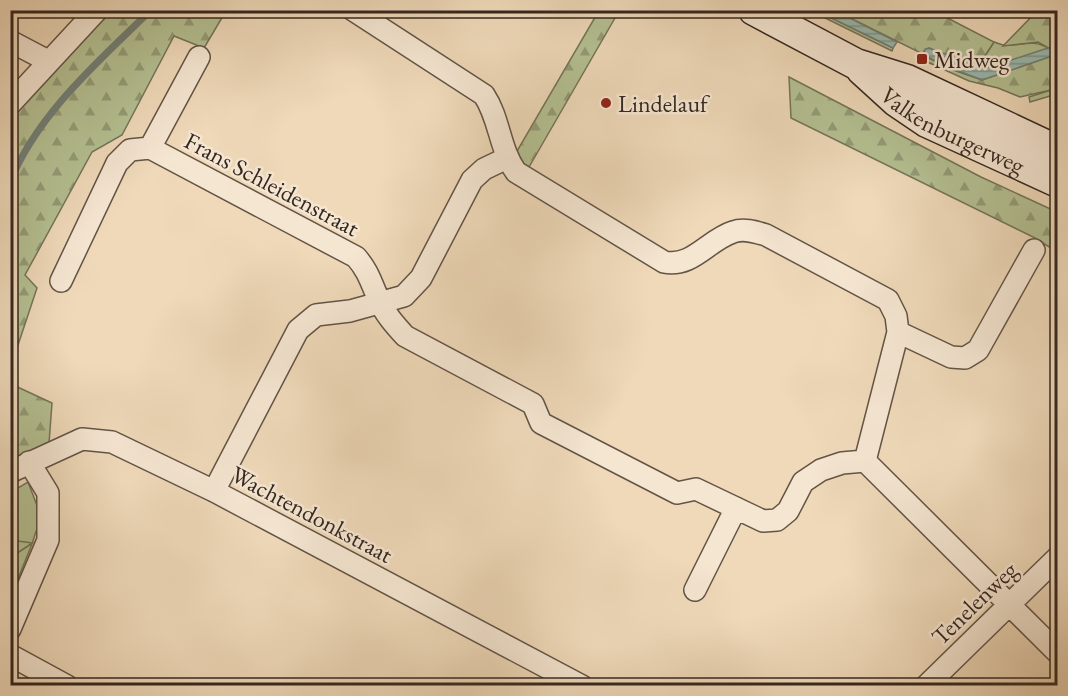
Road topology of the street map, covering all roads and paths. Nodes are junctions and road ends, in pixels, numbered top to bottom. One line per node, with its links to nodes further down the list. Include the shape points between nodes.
1 (97, 10): 6 (street)
2 (353, 10): 9 (street, via 484,95 493,108)
3 (754, 10): 10 (main road, Valkenburgerweg, via 856,64 907,81)
4 (10, 41): 6 (street)
5 (199, 57): 8 (street)
6 (48, 61): 7 (street)
7 (10, 104)
8 (150, 148): 12 (street, via 130,150 117,164); 13 (street, Frans Schleidenstraat, via 356,257 367,269)
9 (507, 158): 13 (street, via 472,180 415,286 404,296); 14 (street, via 516,172 664,262 684,262 734,232 766,235 888,300)
10 (1054, 160)
11 (1034, 250): 14 (street, via 978,350 965,358 951,357)
12 (61, 281)
13 (379, 302): 17 (street, via 316,315 298,330); 18 (street, Frans Schleidenstraat, via 405,336 533,404 541,423 677,493 696,489)
14 (898, 332): 15 (street)
15 (865, 461): 18 (street, Frans Schleidenstraat, via 821,470 803,482 788,511 777,520 763,521); 21 (street)
16 (20, 467): 17 (street, Wachtendonkstraat, via 82,439 112,442); 22 (street, via 48,493 48,540)
17 (214, 491): 26 (street, Wachtendonkstraat)
18 (736, 508): 20 (street)
19 (1058, 557): 21 (street, Tenelenweg)
20 (695, 590)
21 (1009, 605): 23 (street); 27 (street, Tenelenweg)
22 (10, 628)
23 (1058, 653)
24 (10, 655): 25 (street)
25 (67, 686)
26 (582, 686)
27 (926, 686)

